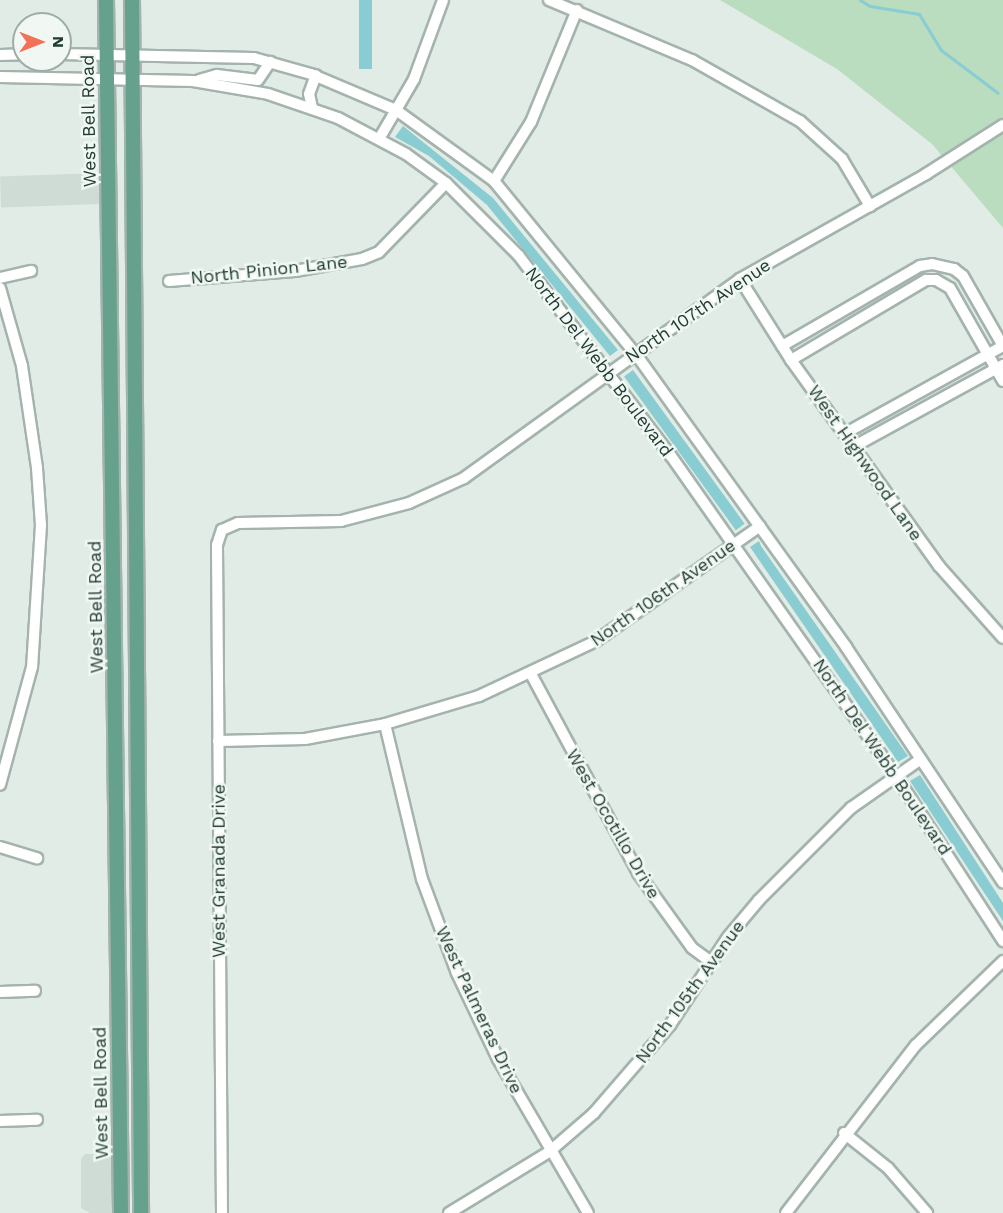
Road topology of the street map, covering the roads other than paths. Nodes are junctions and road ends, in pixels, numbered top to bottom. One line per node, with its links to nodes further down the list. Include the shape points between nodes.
1 (106, 0): 6 (main road, West Bell Road)
2 (132, 0): 8 (main road)
3 (443, 0): 16 (street, via 418,71)
4 (549, 0): 5 (street)
5 (577, 10): 19 (street, via 531,122); 21 (street, via 692,60 800,121 842,159)
6 (106, 53): 7 (street, North Del Webb Boulevard); 8 (street, North Del Webb Boulevard); 12 (main road, West Bell Road)
7 (72, 54)
8 (133, 54): 9 (street, North Del Webb Boulevard, via 193,54); 13 (main road)
9 (270, 62): 10 (street, North Del Webb Boulevard); 14 (street, via 258,80 217,75)
10 (316, 75): 15 (street, via 309,94); 16 (street, North Del Webb Boulevard)
11 (0, 77): 12 (street, North Del Webb Boulevard)
12 (107, 77): 13 (street, North Del Webb Boulevard); 59 (main road, West Bell Road)
13 (134, 81): 14 (street, North Del Webb Boulevard); 60 (main road)
14 (193, 81): 15 (street, North Del Webb Boulevard, via 268,94)
15 (312, 108): 18 (street, North Del Webb Boulevard)
16 (396, 110): 18 (street); 19 (street, North Del Webb Boulevard)
17 (1003, 125): 21 (street, North 107th Avenue)
18 (380, 139): 20 (street, North Del Webb Boulevard)
19 (494, 181): 29 (street, North Del Webb Boulevard)
20 (446, 183): 25 (street, North Pinion Lane, via 379,252 362,259 295,272); 33 (street, North Del Webb Boulevard, via 519,256)
21 (870, 206): 24 (street, North 107th Avenue)
22 (32, 271): 23 (street)
23 (0, 278)
24 (740, 279): 27 (street, West Highwood Lane); 29 (street, North 107th Avenue)
25 (169, 281)
26 (0, 288): 46 (street, via 22,366 38,468 41,525 32,667)
27 (782, 346): 28 (street, via 911,271 932,264 954,269 963,276); 31 (street, West Highwood Lane)
28 (1003, 346): 30 (street)
29 (635, 352): 33 (street, North 107th Avenue); 37 (street, North Del Webb Boulevard)
30 (988, 354): 31 (street, via 945,281 926,280); 32 (street); 35 (street)
31 (791, 360): 35 (street, West Highwood Lane)
32 (999, 366): 34 (street); 36 (street)
33 (608, 373): 38 (street, North 107th Avenue, via 482,466 409,503 341,521 238,524); 39 (street, North Del Webb Boulevard)
34 (1003, 381)
35 (844, 434): 36 (street, West Highwood Lane)
36 (853, 447): 40 (street, West Highwood Lane, via 939,566)
37 (760, 526): 39 (street, North 106th Avenue); 44 (street, North Del Webb Boulevard)
38 (222, 530): 43 (street, West Granada Drive, via 217,545)
39 (734, 544): 41 (street, North 106th Avenue, via 613,630); 45 (street, North Del Webb Boulevard)
40 (1003, 638)
41 (531, 674): 42 (street, North 106th Avenue, via 479,696); 52 (street, West Ocotillo Drive, via 638,873 692,948)
42 (385, 724): 43 (street, North 106th Avenue, via 305,739); 58 (street, West Palmeras Drive, via 422,879 441,932 498,1059)
43 (218, 741): 61 (street, West Granada Drive)
44 (921, 759): 45 (street, North 105th Avenue); 49 (street, North Del Webb Boulevard)
45 (896, 777): 50 (street, North Del Webb Boulevard); 52 (street, North 105th Avenue, via 851,808 802,855 759,900)
46 (0, 785)
47 (0, 847): 48 (street)
48 (37, 858)
49 (1003, 882)
50 (1003, 941)
51 (1003, 961): 57 (street, via 916,1045)
52 (711, 962): 58 (street, North 105th Avenue, via 670,1025 613,1093)
53 (35, 991): 54 (street)
54 (0, 992)
55 (37, 1120): 56 (street)
56 (0, 1121)
57 (844, 1134): 64 (street); 65 (street, via 888,1168)
58 (549, 1152): 62 (street, North 105th Avenue); 63 (street, West Palmeras Drive)
59 (120, 1213)
60 (141, 1213)
61 (222, 1213)
62 (449, 1213)
63 (588, 1213)
64 (786, 1213)
65 (927, 1213)

